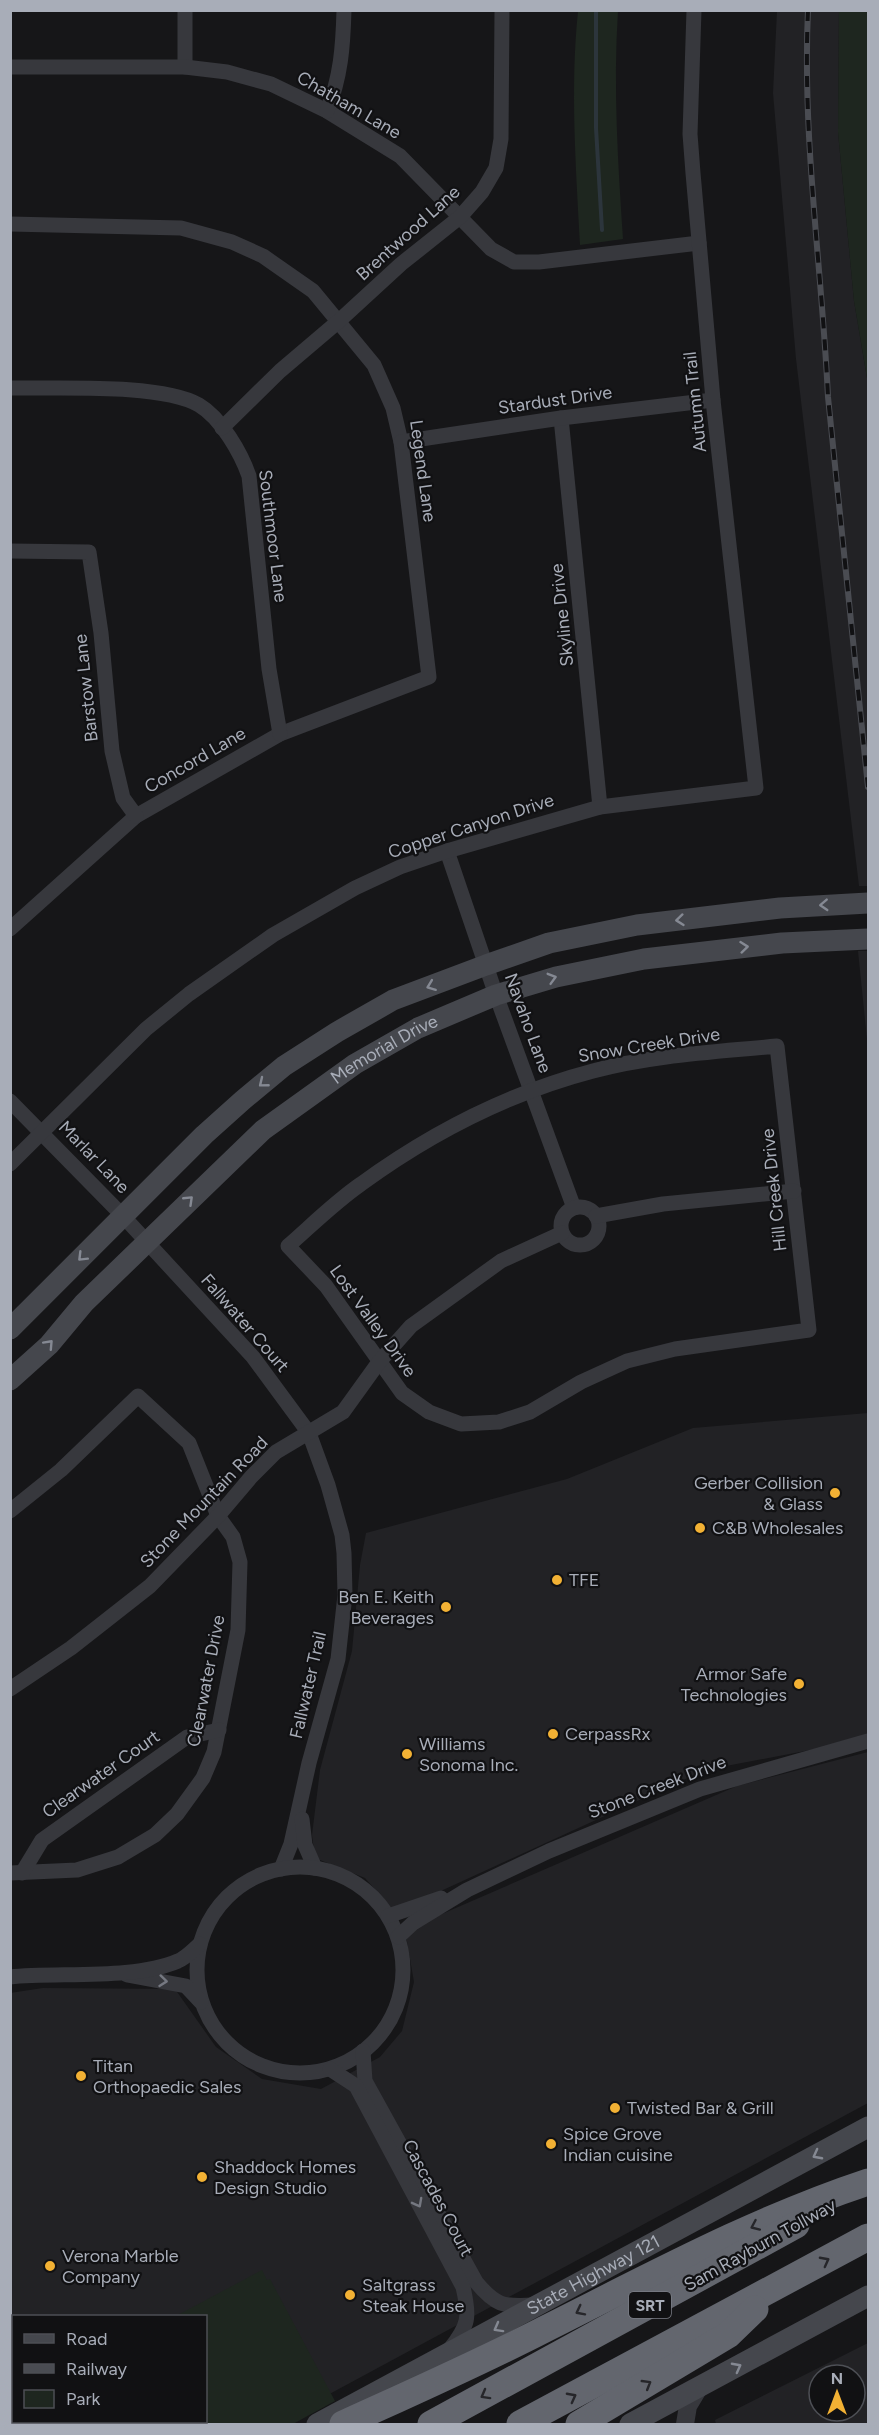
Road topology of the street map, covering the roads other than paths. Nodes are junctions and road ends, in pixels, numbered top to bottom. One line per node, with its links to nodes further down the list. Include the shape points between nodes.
1 (185, 10): 6 (street)
2 (344, 10): 7 (street, via 343,57)
3 (502, 10): 8 (street, Brentwood Lane, via 501,139 496,168 483,192)
4 (694, 10): 10 (street, Autumn Trail, via 690,134)
5 (10, 67): 6 (street, Chatham Lane)
6 (185, 67): 7 (street, Chatham Lane, via 227,72 271,84)
7 (327, 111): 8 (street, Chatham Lane, via 400,156)
8 (460, 217): 10 (street, Chatham Lane, via 491,249 514,262); 11 (street, Brentwood Lane)
9 (10, 224): 11 (street, Legend Lane, via 182,228 207,234 263,256 313,291)
10 (699, 243): 13 (street, Autumn Trail)
11 (340, 320): 15 (street, Brentwood Lane); 16 (street, Legend Lane, via 374,364 393,408)
12 (10, 388): 15 (street, Southmoor Lane, via 168,395 199,405)
13 (713, 400): 14 (street, Stardust Drive); 20 (street, Autumn Trail)
14 (561, 418): 16 (street, Stardust Drive); 21 (street, Skyline Drive)
15 (222, 428): 19 (street, Southmoor Lane, via 249,476 269,669)
16 (401, 442): 18 (street, Legend Lane)
17 (10, 551): 22 (street, Barstow Lane, via 89,552 112,751 123,798)
18 (429, 677): 19 (street, Concord Lane)
19 (280, 734): 22 (street, Concord Lane)
20 (756, 788): 21 (street, Copper Canyon Drive)
21 (600, 807): 23 (street, Copper Canyon Drive)
22 (136, 816): 25 (street, Concord Lane)
23 (447, 850): 27 (street, Navaho Lane); 32 (street, Copper Canyon Drive, via 355,888 234,960 146,1029)
24 (868, 903): 27 (main road, Memorial Drive, one-way to 27, via 780,908 637,925 549,943)
25 (10, 929)
26 (868, 939): 28 (main road, Memorial Drive, one-way to 26, via 556,977 644,959 782,943)
27 (486, 964): 28 (street, Navaho Lane); 36 (main road, Memorial Drive, one-way to 36, via 393,1000 284,1066 204,1135)
28 (496, 995): 30 (street, Navaho Lane); 39 (main road, Memorial Drive, one-way to 28, via 263,1130 307,1097 418,1028)
29 (777, 1046): 30 (street, Snow Creek Drive, via 673,1057 594,1071); 34 (street, Hill Creek Drive)
30 (531, 1090): 35 (street, Navaho Lane); 40 (street, Snow Creek Drive, via 449,1127 419,1146 360,1184)
31 (10, 1101): 32 (street, Marlar Lane)
32 (42, 1132): 33 (street, Copper Canyon Drive); 36 (street, Marlar Lane)
33 (10, 1164)
34 (794, 1191): 37 (street, via 663,1204); 42 (street, Hill Creek Drive)
35 (574, 1208): 37 (street, via 586,1208); 38 (street, via 564,1215)
36 (123, 1216): 39 (street, Marlar Lane); 41 (main road, Memorial Drive, one-way to 41)
37 (596, 1216): 38 (street, via 598,1230 590,1242 572,1243)
38 (562, 1233): 43 (street, Stone Mountain Road, via 501,1261 411,1326)
39 (147, 1242): 44 (main road, Memorial Drive, one-way to 39, via 49,1345 84,1303); 45 (street, Fallwater Court, via 253,1357)
40 (288, 1246): 43 (street, Lost Valley Drive, via 326,1286)
41 (10, 1329)
42 (809, 1330): 43 (street, Lost Valley Drive, via 675,1349 627,1361 530,1412 499,1422 461,1424 429,1412 402,1393)
43 (379, 1362): 45 (street, Stone Mountain Road, via 343,1412)
44 (10, 1380)
45 (309, 1433): 47 (street, Stone Mountain Road, via 276,1452); 51 (street, Fallwater Trail, via 342,1535 345,1595 338,1659)
46 (10, 1511): 47 (street, Clearwater Drive, via 61,1470 138,1396 189,1443)
47 (218, 1516): 48 (street, Stone Mountain Road, via 150,1586 71,1648); 49 (street, Clearwater Drive, via 233,1537 240,1562 238,1630)
48 (10, 1689)
49 (219, 1730): 54 (street, Clearwater Court, via 187,1737 42,1840); 54 (street, Clearwater Drive, via 203,1778 177,1814 155,1835 118,1857 76,1870)
50 (868, 1741): 55 (street, Stone Creek Drive, via 700,1789 549,1851)
51 (301, 1807): 52 (street, Fallwater Trail, via 305,1845); 53 (street, Fallwater Trail)
52 (315, 1868): 53 (street); 56 (street, via 345,1877 364,1889)
53 (281, 1869): 58 (street, via 247,1881 226,1897 210,1919)
54 (16, 1873)
55 (467, 1890): 56 (street, Stone Creek Drive); 57 (street, Stone Creek Drive, via 413,1923)
56 (388, 1916): 57 (street)
57 (398, 1937): 62 (street, via 404,1971 401,1994 387,2025)
58 (200, 1944): 59 (street, via 178,1961); 61 (street, via 196,1971)
59 (118, 1973): 60 (street); 61 (street, one-way to 61, via 186,1986)
60 (10, 1977)
61 (201, 2002): 63 (street, via 216,2031 238,2053 267,2068 299,2073)
62 (363, 2051): 63 (street); 69 (street, Cascades Court, via 366,2081 476,2282 490,2299 512,2307)
63 (330, 2068): 70 (street, Cascades Court, one-way to 70, via 356,2086 463,2287 469,2311 462,2334)
64 (868, 2127): 69 (main road, State Highway 121, one-way to 69)
65 (868, 2184): 73 (highway, one-way to 73, via 811,2201 696,2253 532,2336); 74 (highway, Sam Rayburn Tollway / SRT, one-way to 74)
66 (868, 2237): 67 (highway, SRT, one-way to 66)
67 (781, 2284): 75 (highway, SRT, one-way to 67); 76 (highway, one-way to 67, via 728,2335)
68 (868, 2296): 71 (main road, one-way to 68)
69 (539, 2305): 70 (main road, State Highway 121, one-way to 70)
70 (443, 2358): 72 (main road, State Highway 121)
71 (700, 2386): 77 (main road); 78 (street, via 688,2406)
72 (317, 2424)
73 (343, 2424)
74 (431, 2424)
75 (520, 2424)
76 (579, 2424)
77 (630, 2424)
78 (685, 2424)

